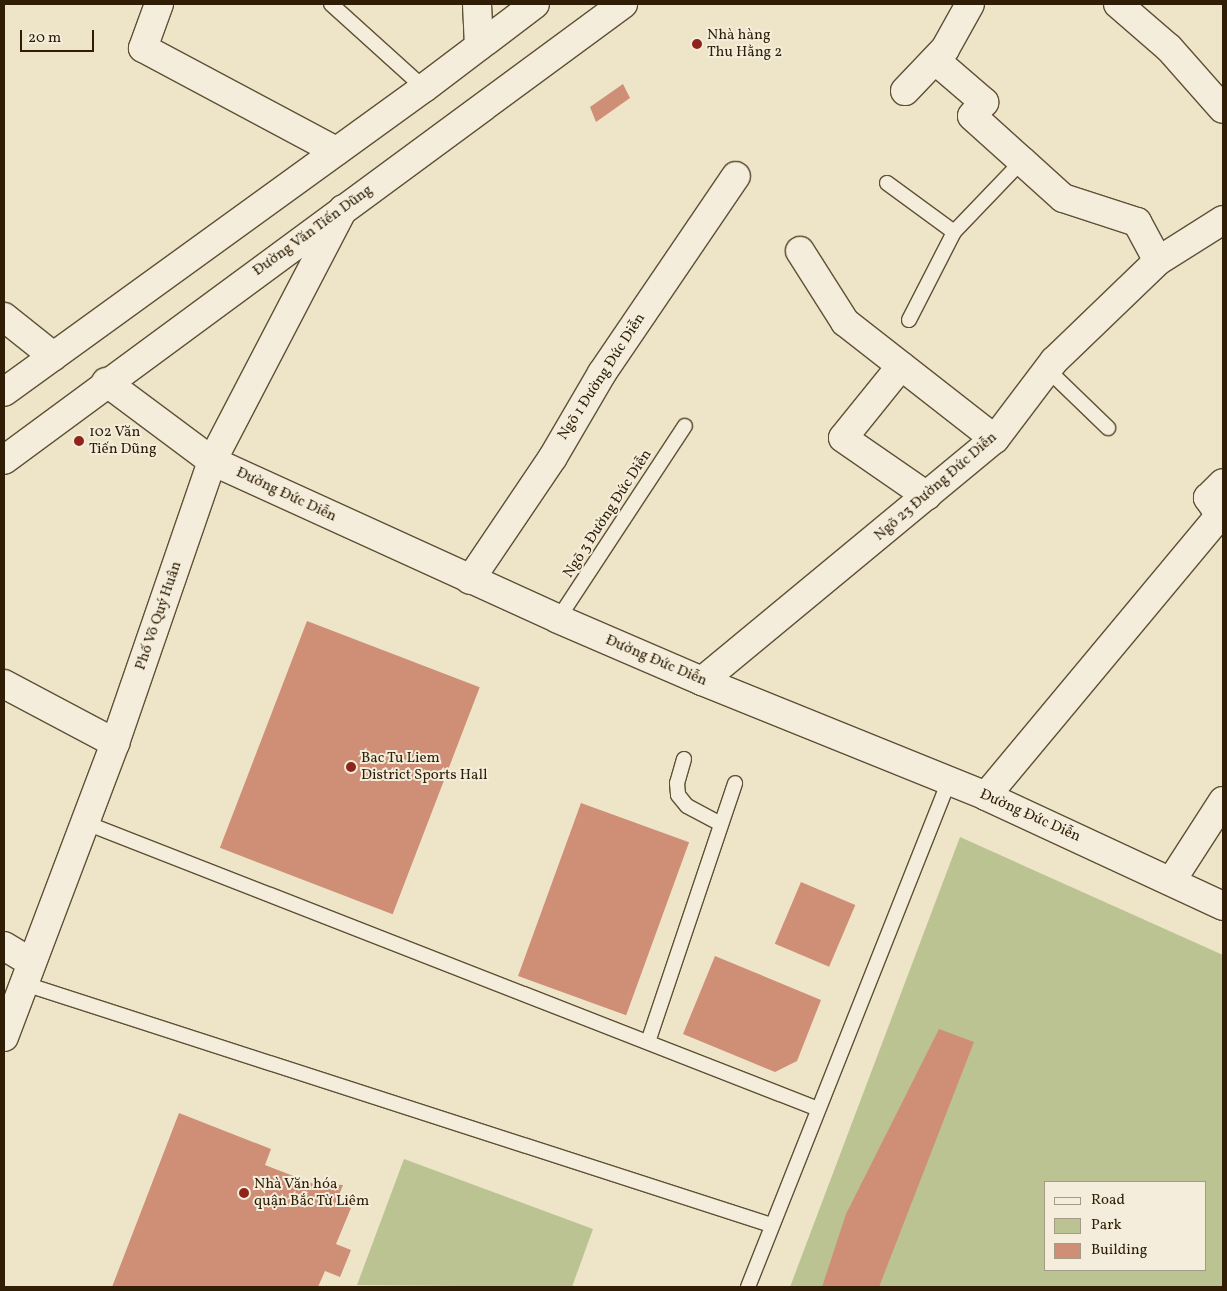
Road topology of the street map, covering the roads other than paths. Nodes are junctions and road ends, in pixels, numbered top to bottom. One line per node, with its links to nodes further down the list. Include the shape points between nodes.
1 (159, 4): 13 (street, via 143,48)
2 (331, 4): 10 (lane)
3 (477, 4): 8 (street)
4 (535, 4): 8 (street)
5 (623, 4): 17 (street, Đường Văn Tiến Dũng)
6 (970, 4): 9 (street, via 945,49)
7 (1118, 4): 12 (street, via 1169,48)
8 (479, 46): 10 (street)
9 (935, 60): 11 (street); 14 (street, via 984,102 972,116)
10 (424, 88): 13 (street)
11 (905, 91)
12 (1223, 109)
13 (336, 151): 24 (street)
14 (1022, 162): 19 (lane); 21 (street, via 1062,198 1137,222)
15 (736, 176): 36 (street, Ngõ 1 Đường Đức Diễn, via 602,373 553,456)
16 (887, 183): 19 (lane)
17 (343, 209): 27 (street, Đường Văn Tiến Dũng); 33 (street, Phố Võ Quý Huân)
18 (1223, 220): 21 (street, Ngõ 23 Đường Đức Diễn)
19 (954, 232): 23 (lane)
20 (800, 251): 25 (street, via 845,322)
21 (1158, 262): 26 (street, Ngõ 23 Đường Đức Diễn)
22 (4, 317): 24 (street)
23 (909, 320)
24 (53, 356): 28 (street)
25 (901, 366): 31 (street); 35 (street, via 843,438)
26 (1047, 370): 30 (lane); 31 (street, Ngõ 23 Đường Đức Diễn)
27 (106, 382): 32 (street, Đường Văn Tiến Dũng); 33 (street, Đường Đức Diễn)
28 (4, 392)
29 (685, 426): 37 (lane, Ngõ 3 Đường Đức Diễn)
30 (1108, 428)
31 (995, 439): 35 (street, Ngõ 23 Đường Đức Diễn)
32 (4, 460)
33 (212, 461): 36 (street, Đường Đức Diễn); 40 (street, Phố Võ Quý Huân)
34 (1223, 483): 44 (street, via 1208,498 1220,514)
35 (927, 496): 38 (street, Ngõ 23 Đường Đức Diễn)
36 (470, 580): 37 (street, Đường Đức Diễn)
37 (558, 619): 38 (street, Đường Đức Diễn)
38 (702, 681): 42 (street, Đường Đức Diễn)
39 (4, 684): 40 (street)
40 (115, 743): 46 (street, Phố Võ Quý Huân)
41 (684, 759): 47 (lane, via 677,783 678,795 687,806)
42 (949, 781): 44 (street, Đường Đức Diễn); 54 (lane)
43 (735, 783): 47 (lane)
44 (986, 796): 48 (street, Đường Đức Diễn)
45 (1223, 801): 48 (street)
46 (86, 823): 51 (street, Phố Võ Quý Huân); 53 (lane)
47 (722, 824): 53 (lane)
48 (1172, 880): 49 (street, Đường Đức Diễn)
49 (1223, 906)
50 (4, 946): 51 (street)
51 (28, 973): 52 (street, Phố Võ Quý Huân); 55 (lane)
52 (4, 1037)
53 (648, 1042): 54 (lane)
54 (818, 1109): 55 (lane)
55 (771, 1225): 56 (lane)
56 (748, 1287)

